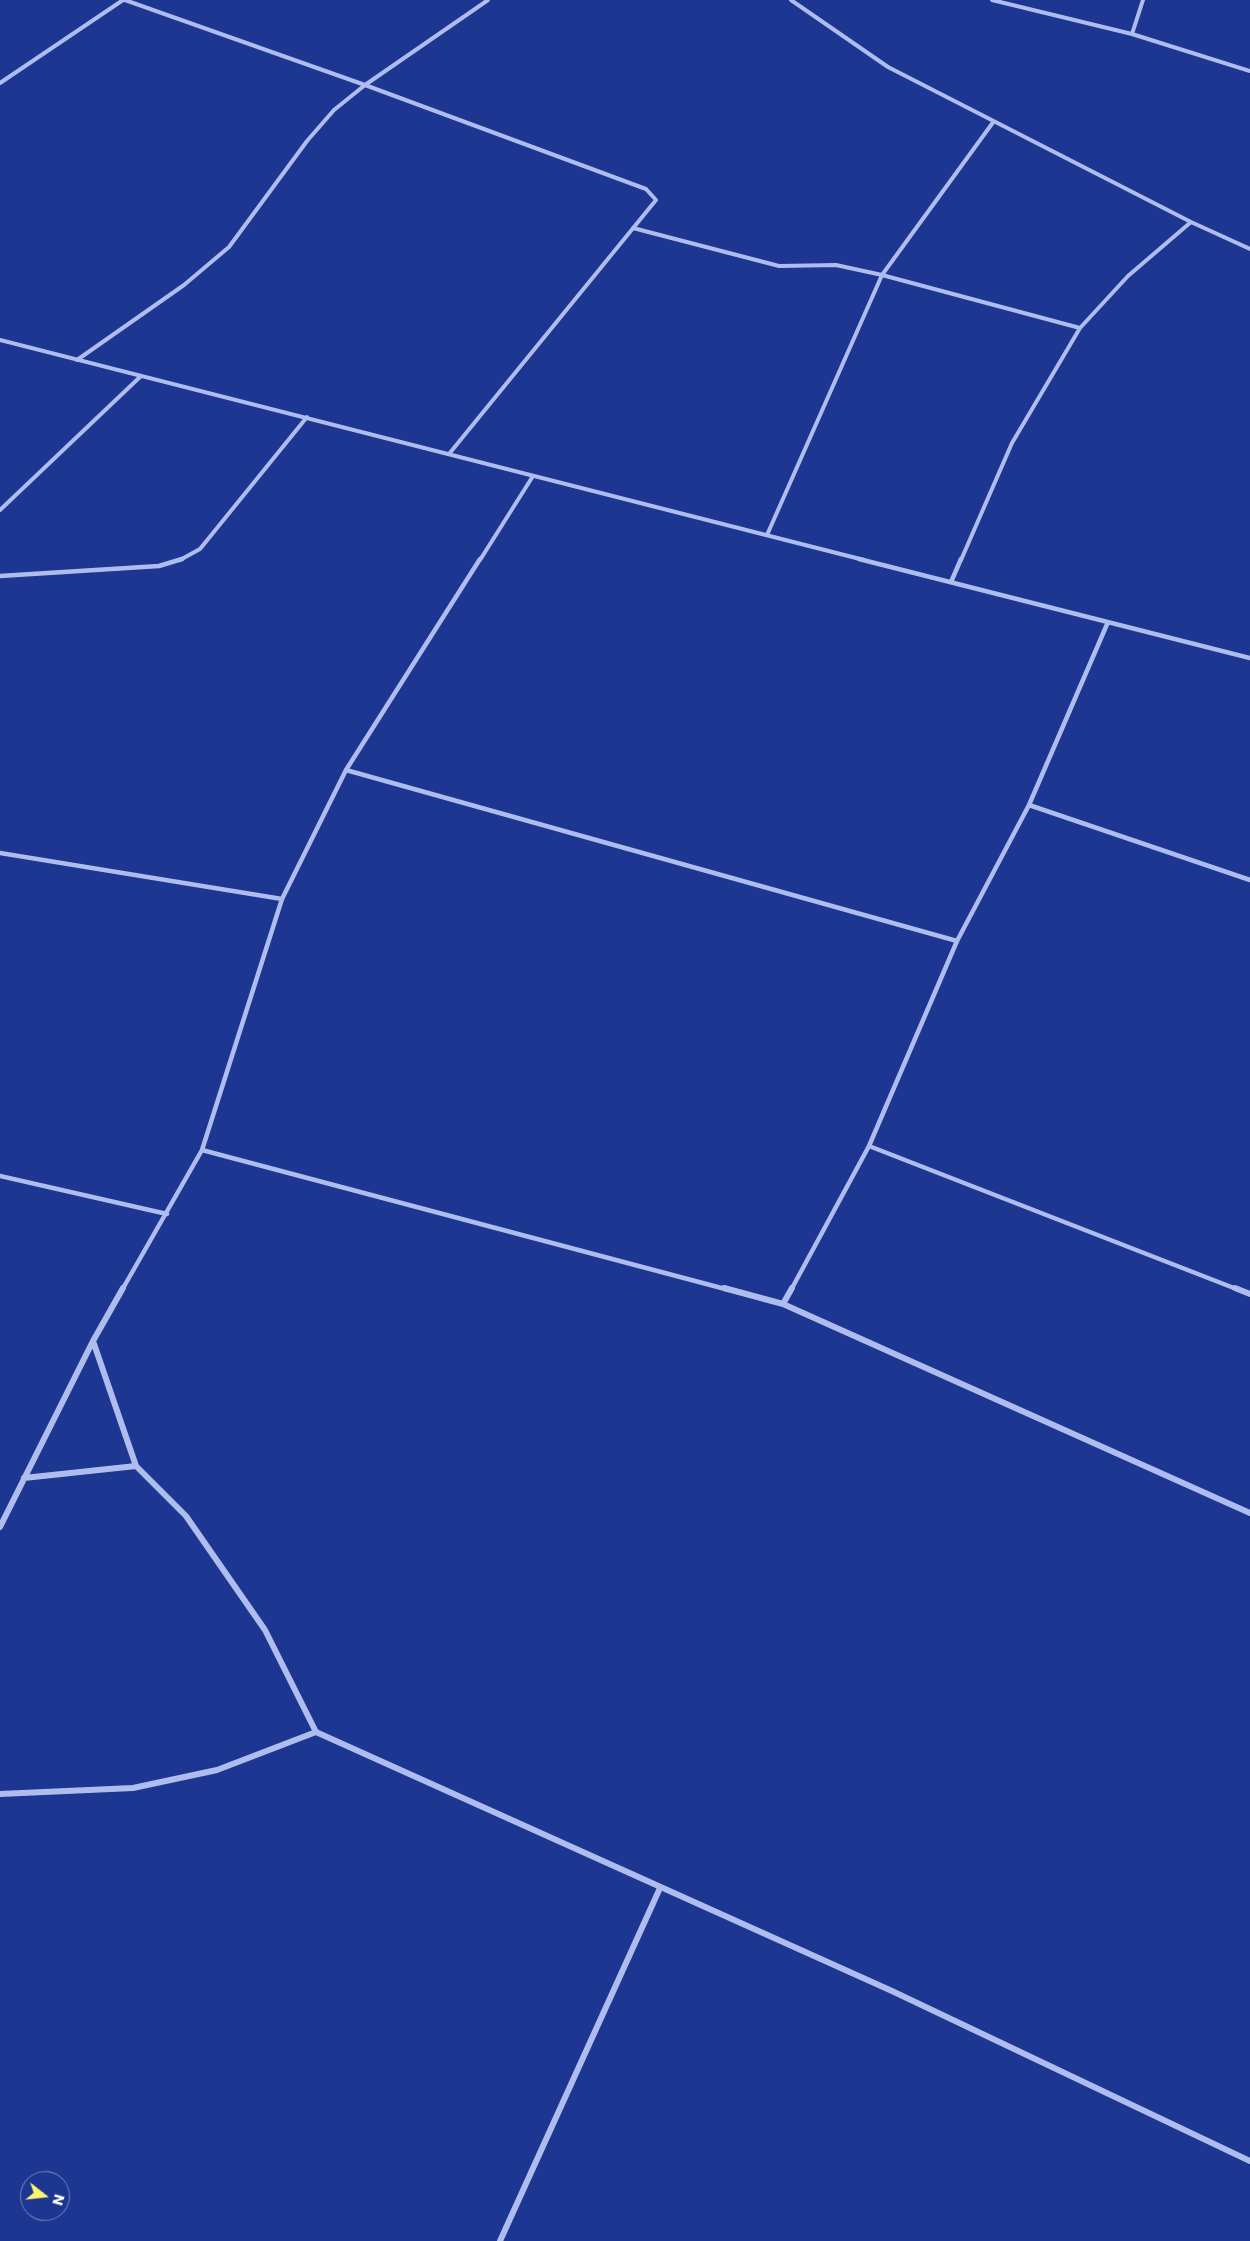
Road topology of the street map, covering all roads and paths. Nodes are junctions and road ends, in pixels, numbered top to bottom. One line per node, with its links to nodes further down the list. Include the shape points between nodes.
1 (124, 0): 8 (street); 9 (street)
2 (488, 0): 9 (street)
3 (791, 0): 10 (street, via 888,68)
4 (992, 0): 6 (street)
5 (1143, 0): 6 (street)
6 (1132, 34): 7 (street)
7 (1250, 71)
8 (0, 82)
9 (365, 85): 12 (street, via 646,189 656,200); 17 (street, via 334,110 307,141 228,247 184,285)
10 (994, 122): 11 (street); 14 (street)
11 (1192, 222): 13 (street); 15 (street, via 1128,276)
12 (633, 228): 14 (street, via 779,266 836,265); 20 (street)
13 (1250, 249)
14 (882, 275): 15 (street); 23 (street)
15 (1080, 328): 25 (street, via 1012,443)
16 (0, 340): 17 (street)
17 (77, 360): 18 (street)
18 (141, 376): 19 (street); 22 (street)
19 (308, 417): 20 (street); 24 (street, via 200,549 178,561 159,566)
20 (449, 454): 21 (street)
21 (533, 476): 23 (street); 28 (street)
22 (0, 510)
23 (767, 535): 25 (street)
24 (0, 576)
25 (951, 582): 26 (street)
26 (1108, 622): 27 (street); 29 (street)
27 (1250, 658)
28 (346, 770): 32 (street); 33 (street)
29 (1029, 805): 31 (street); 33 (street)
30 (0, 853): 32 (street)
31 (1250, 880)
32 (282, 899): 35 (street)
33 (957, 941): 34 (street)
34 (869, 1146): 38 (street); 39 (street)
35 (202, 1150): 37 (street); 39 (street)
36 (0, 1176): 37 (street)
37 (167, 1214): 40 (street)
38 (1250, 1294)
39 (783, 1304): 43 (street)
40 (93, 1341): 41 (street); 42 (street)
41 (136, 1466): 42 (street); 45 (street, via 186,1516 265,1630)
42 (24, 1478): 44 (street)
43 (1250, 1513)
44 (0, 1527)
45 (316, 1732): 46 (street, via 217,1770 133,1788); 47 (street)
46 (0, 1794)
47 (660, 1888): 48 (street, via 892,1992); 49 (street)
48 (1250, 2161)
49 (500, 2241)

